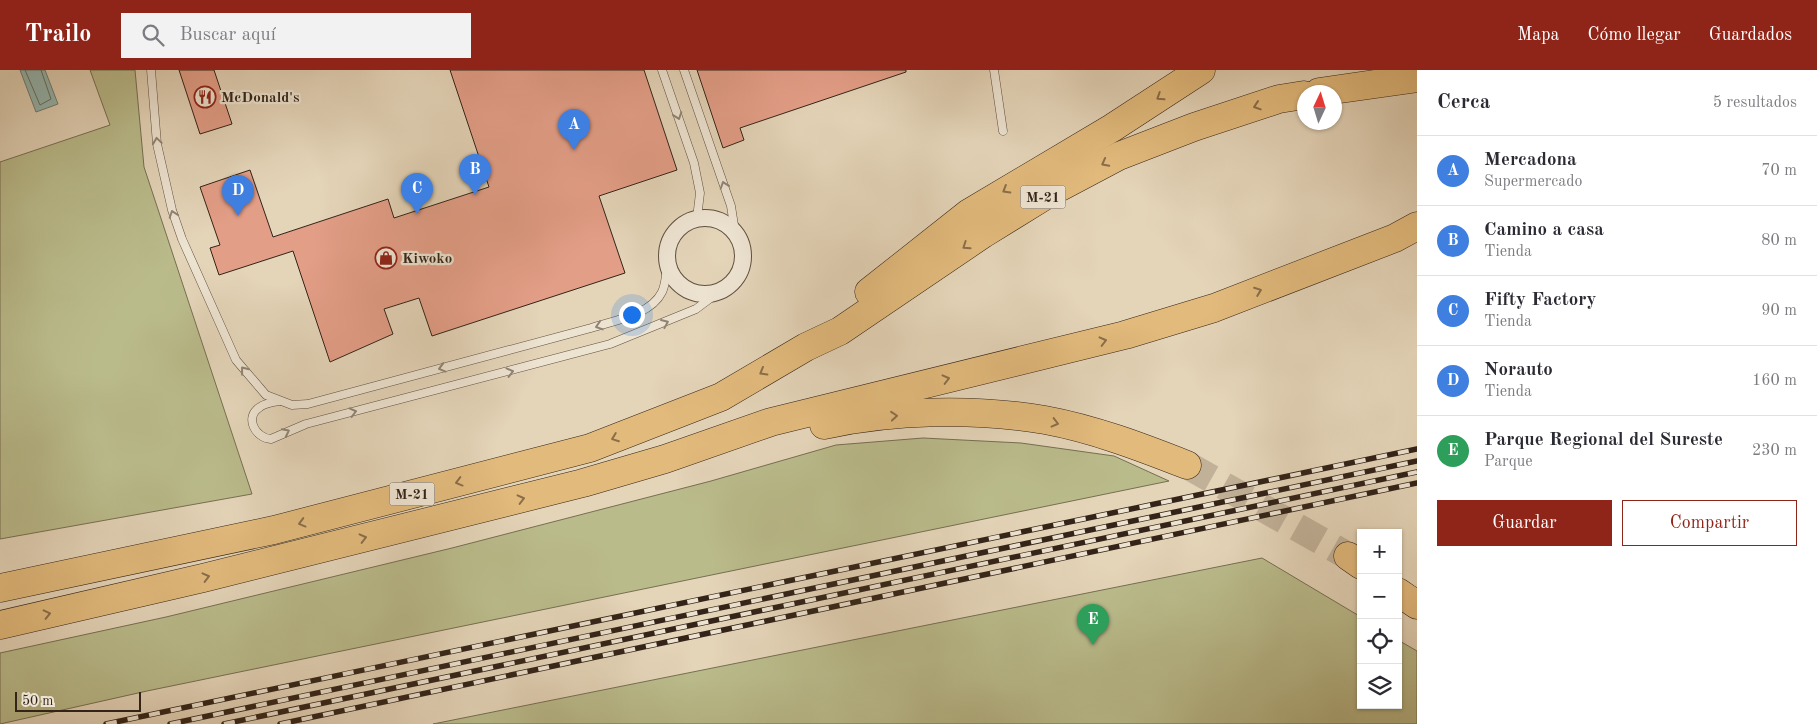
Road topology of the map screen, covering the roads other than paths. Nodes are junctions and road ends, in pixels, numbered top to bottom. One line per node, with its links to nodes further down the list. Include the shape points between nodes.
1 (150, 70): 16 (lane, one-way to 1, via 266,395 236,360 182,239 168,196 157,144)
2 (662, 70): 10 (lane, one-way to 10, via 694,163 700,194)
3 (684, 70): 12 (lane, one-way to 3, via 731,206)
4 (994, 70): 9 (lane)
5 (1201, 70): 15 (highway, one-way to 15, via 1112,128 968,212 835,319)
6 (1417, 78): 7 (highway)
7 (1342, 89)
8 (1297, 96): 15 (highway, M-21, one-way to 15, via 1194,127 1118,156 1051,192 840,331)
9 (1003, 131)
10 (697, 218): 12 (street, via 711,218); 13 (street, via 676,230 669,241)
11 (1417, 226): 17 (highway, M-21, one-way to 11, via 771,422 1116,337 1214,308 1395,238)
12 (735, 232): 14 (street, via 741,242 742,265 734,280)
13 (667, 265): 14 (street, via 672,277 694,293); 16 (lane, one-way to 16, via 662,292 649,306 634,314 308,404 292,405)
14 (720, 291): 16 (lane, one-way to 14, via 264,404 254,412 254,430 265,439 306,424 610,344 696,309)
15 (806, 347): 19 (highway, M-21, one-way to 19, via 721,397 590,448 274,530)
16 (280, 401)
17 (665, 459): 18 (highway, M-21, one-way to 18, via 845,421 922,414 980,414 1045,420 1122,440); 22 (highway, M-21, one-way to 17, via 583,483)
18 (1187, 465)
19 (0, 588)
20 (1402, 595): 21 (highway)
21 (1417, 605)
22 (0, 625)

